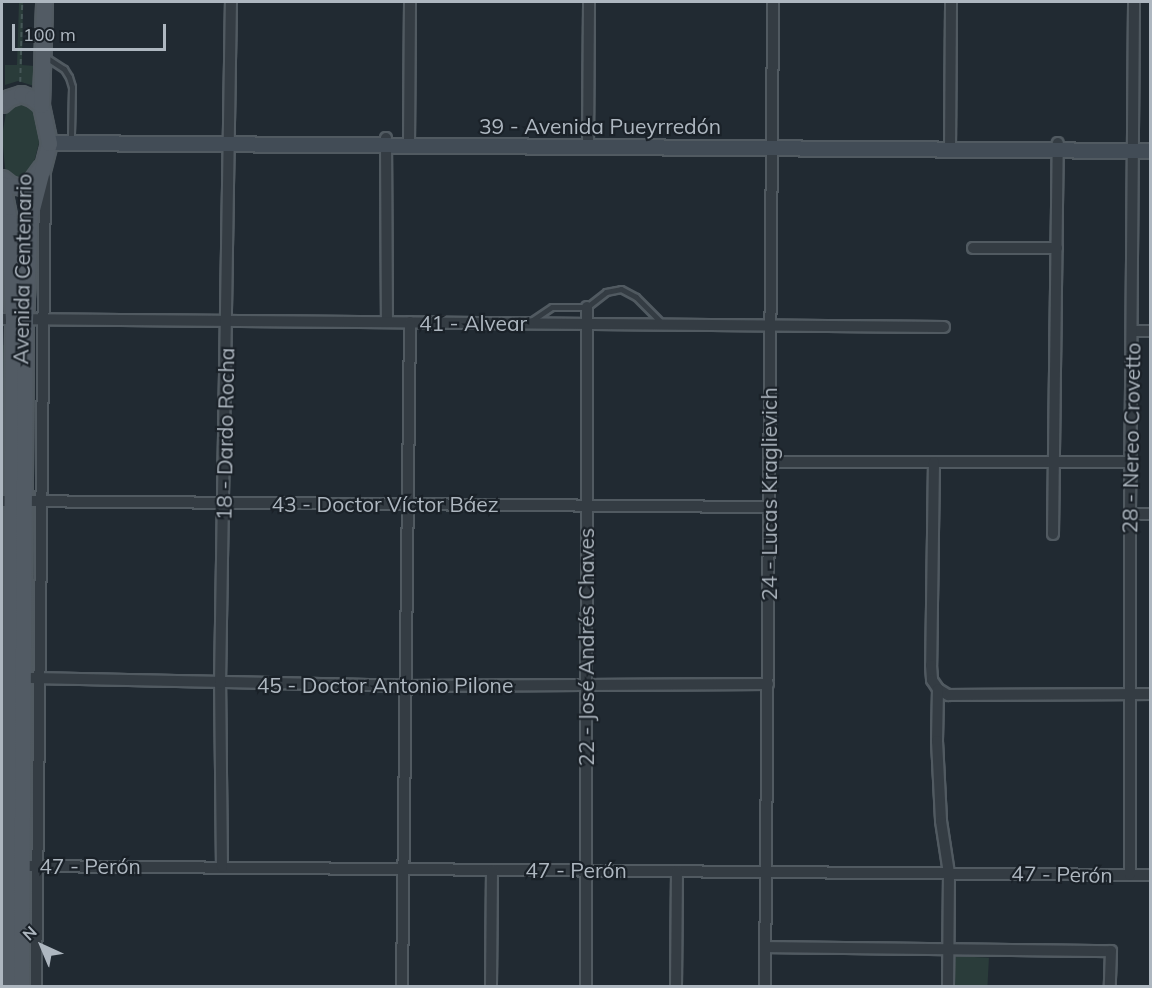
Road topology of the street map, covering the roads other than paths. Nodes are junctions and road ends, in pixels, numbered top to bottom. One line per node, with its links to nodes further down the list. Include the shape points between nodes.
1 (44, 2): 8 (main road)
2 (231, 2): 13 (street, 18 - Dardo Rocha)
3 (410, 2): 15 (street)
4 (589, 2): 16 (street)
5 (773, 2): 17 (street, 24 - Lucas Kraglievich)
6 (951, 2): 19 (street)
7 (1134, 2): 21 (street, 28 - Nereo Crovetto)
8 (42, 55): 10 (main road); 11 (lane, via 64,69 69,77)
9 (2, 105): 10 (main road, via 21,94)
10 (41, 105): 12 (main road)
11 (71, 135): 12 (street, 39 - Avenida Pueyrredón); 13 (street, 39 - Avenida Pueyrredón)
12 (49, 139): 13 (street, 39 - Avenida Pueyrredón); 23 (main road)
13 (230, 140): 14 (street, 39 - Avenida Pueyrredón); 31 (street, 18 - Dardo Rocha)
14 (386, 142): 15 (street, 39 - Avenida Pueyrredón); 32 (street)
15 (409, 142): 16 (street, 39 - Avenida Pueyrredón)
16 (588, 143): 17 (street, 39 - Avenida Pueyrredón)
17 (772, 144): 19 (street, 39 - Avenida Pueyrredón); 37 (street, 24 - Lucas Kraglievich)
18 (1150, 144): 21 (street, 39 - Avenida Pueyrredón)
19 (950, 146): 20 (street, 39 - Avenida Pueyrredón)
20 (1058, 147): 21 (street, 39 - Avenida Pueyrredón); 27 (street)
21 (1133, 147): 22 (street, 39 - Avenida Pueyrredón); 39 (street, 28 - Nereo Crovetto)
22 (1150, 151)
23 (44, 162): 24 (main road, via 22,187); 29 (main road, Avenida Centenario, via 30,216); 30 (street, Avenida Centenario)
24 (2, 178)
25 (2, 184): 29 (main road, Avenida Centenario, via 9,221)
26 (973, 248): 27 (street)
27 (1057, 248): 43 (street)
28 (587, 307): 34 (lane, via 552,307); 35 (street, 22 - José Andrés Chaves); 36 (lane, via 606,292 621,289 636,297)
29 (13, 319): 30 (street, 41 - Alvear); 45 (main road, Avenida Centenario)
30 (42, 319): 31 (street, 41 - Alvear); 46 (street, Avenida Centenario)
31 (228, 321): 32 (street, 41 - Alvear); 47 (street, 18 - Dardo Rocha)
32 (387, 322): 33 (street, 41 - Alvear)
33 (410, 322): 34 (street, 41 - Alvear); 48 (street)
34 (527, 323): 35 (street, 41 - Alvear)
35 (587, 324): 36 (street, 41 - Alvear); 49 (street, 22 - José Andrés Chaves)
36 (663, 325): 37 (street, 41 - Alvear)
37 (770, 326): 38 (street, 41 - Alvear); 41 (street, 24 - Lucas Kraglievich)
38 (944, 327)
39 (1132, 331): 40 (street); 44 (street, 28 - Nereo Crovetto)
40 (1150, 331)
41 (769, 462): 42 (street); 50 (street, 24 - Lucas Kraglievich)
42 (934, 462): 43 (street); 58 (street)
43 (1054, 462): 44 (street); 53 (street)
44 (1130, 462): 51 (street, 28 - Nereo Crovetto)
45 (12, 501): 46 (street, 43 - Doctor Víctor Báez); 54 (main road, Avenida Centenario)
46 (42, 501): 47 (street, 43 - Doctor Víctor Báez); 54 (street, Avenida Centenario)
47 (223, 503): 48 (street, 43 - Doctor Víctor Báez); 55 (street, 18 - Dardo Rocha)
48 (408, 504): 49 (street, 43 - Doctor Víctor Báez); 59 (street)
49 (587, 505): 50 (street, 43 - Doctor Víctor Báez); 56 (street, 22 - José Andrés Chaves)
50 (769, 507): 57 (street, 24 - Lucas Kraglievich)
51 (1130, 514): 52 (street); 61 (street, 28 - Nereo Crovetto)
52 (1150, 514)
53 (1053, 534)
54 (18, 678): 55 (street, 45 - Doctor Antonio Pilone); 62 (main road, Avenida Centenario); 63 (street, Avenida Centenario)
55 (220, 684): 59 (street, 45 - Doctor Antonio Pilone); 64 (street, 18 - Dardo Rocha)
56 (585, 684): 57 (street, 45 - Doctor Antonio Pilone); 59 (street, 45 - Doctor Antonio Pilone); 67 (street, 22 - José Andrés Chaves)
57 (768, 684): 69 (street, 24 - Lucas Kraglievich)
58 (935, 685): 61 (street, via 948,695); 70 (street, via 941,821)
59 (405, 686): 65 (street)
60 (1150, 694): 61 (street)
61 (1129, 695): 71 (street, 28 - Nereo Crovetto)
62 (11, 866): 63 (street, 47 - Perón); 75 (main road, Avenida Centenario); 76 (main road, Avenida Centenario)
63 (38, 866): 64 (street, 47 - Perón); 77 (street, Avenida Centenario)
64 (222, 867): 65 (street, 47 - Perón)
65 (404, 869): 66 (street, 47 - Perón); 78 (street)
66 (492, 870): 67 (street, 47 - Perón); 79 (street)
67 (586, 871): 68 (street, 47 - Perón); 80 (street, 22 - José Andrés Chaves)
68 (676, 871): 69 (street, 47 - Perón); 81 (street)
69 (766, 872): 70 (street, 47 - Perón); 73 (street, 24 - Lucas Kraglievich)
70 (949, 873): 71 (street, 47 - Perón); 74 (street)
71 (1130, 875): 72 (street, 47 - Perón)
72 (1150, 875)
73 (766, 947): 74 (street); 82 (street, 24 - Lucas Kraglievich)
74 (948, 950): 83 (street); 84 (street, via 1111,951)
75 (8, 987)
76 (21, 987)
77 (36, 987)
78 (402, 987)
79 (491, 987)
80 (586, 987)
81 (676, 987)
82 (765, 987)
83 (948, 987)
84 (1110, 987)

